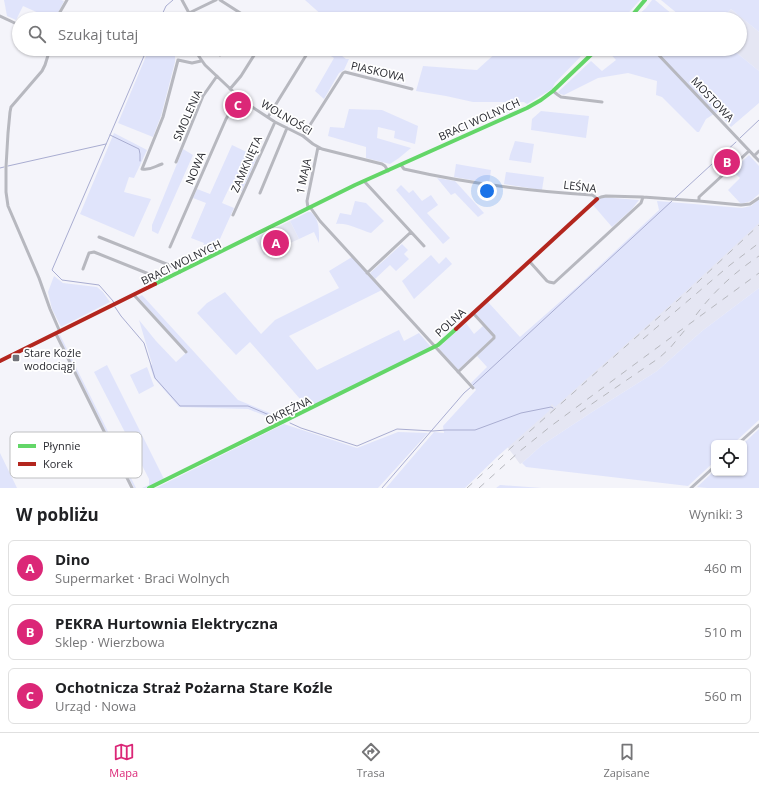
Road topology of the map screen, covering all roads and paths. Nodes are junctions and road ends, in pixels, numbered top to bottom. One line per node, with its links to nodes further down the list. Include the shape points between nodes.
1 (67, 0): 6 (street)
2 (182, 0): 7 (street)
3 (216, 0): 8 (street)
4 (220, 0): 9 (street)
5 (645, 0): 10 (main road)
6 (60, 12)
7 (188, 12)
8 (191, 12)
9 (239, 12)
10 (635, 12)
11 (0, 16): 12 (street)
12 (12, 22)
13 (48, 56): 58 (street, via 42,71 11,107 6,192 8,206 39,278)
14 (198, 56): 19 (street, WOLNOŚCI)
15 (254, 56): 21 (street)
16 (306, 56): 26 (street)
17 (590, 56): 23 (main road, BRACI WOLNYCH)
18 (660, 56): 31 (street, MOSTOWA)
19 (201, 61): 20 (street, WOLNOŚCI); 36 (street, via 192,63 178,60 163,117 142,169 151,169)
20 (217, 76): 21 (street, WOLNOŚCI); 34 (street, SMOLENIA, via 204,96)
21 (230, 89): 24 (street, WOLNOŚCI)
22 (412, 89): 29 (street, PIASKOWA, via 345,72)
23 (553, 91): 25 (street, via 562,97); 37 (main road, BRACI WOLNYCH, via 521,111)
24 (239, 98): 26 (street, WOLNOŚCI); 50 (street, NOWA, via 226,119)
25 (602, 102)
26 (268, 117): 27 (street, WOLNOŚCI)
27 (275, 122): 28 (street, WOLNOŚCI); 46 (street, ZAMKNIĘTA)
28 (287, 128): 29 (street, WOLNOŚCI); 40 (street)
29 (303, 136): 30 (street, WOLNOŚCI)
30 (318, 147): 38 (street, WOLNOŚCI, via 382,164); 45 (street, 1 MAJA, via 307,201)
31 (749, 151): 33 (street, MOSTOWA); 44 (street, via 699,197)
32 (759, 151): 33 (street)
33 (754, 156): 35 (street, MOSTOWA)
34 (176, 162)
35 (759, 162)
36 (162, 164)
37 (401, 165): 38 (main road, BRACI WOLNYCH); 43 (street, LEŚNA, via 404,169 438,176 538,191 592,195)
38 (388, 170): 39 (main road, BRACI WOLNYCH)
39 (364, 181): 45 (main road, BRACI WOLNYCH); 47 (street)
40 (260, 193)
41 (644, 197): 43 (street, LEŚNA, via 606,196); 44 (street, LEŚNA); 51 (street, via 641,203 554,283 547,281)
42 (759, 198): 44 (street, LEŚNA, via 750,204 741,205)
43 (597, 200): 51 (main road, POLNA)
44 (699, 201)
45 (309, 207): 53 (main road, BRACI WOLNYCH); 54 (street, POLNA)
46 (233, 215)
47 (411, 232): 49 (street); 54 (street)
48 (99, 237): 53 (street, via 174,267)
49 (424, 246)
50 (170, 247)
51 (530, 262): 57 (main road, POLNA)
52 (83, 269): 55 (street, via 89,253 94,252)
53 (180, 272): 55 (main road, BRACI WOLNYCH)
54 (367, 273): 59 (street, POLNA)
55 (162, 281): 56 (main road, BRACI WOLNYCH)
56 (134, 295): 58 (main road, BRACI WOLNYCH); 60 (street, BRACI WOLNYCH)
57 (473, 313): 59 (main road, POLNA); 62 (street, via 494,338)
58 (58, 333): 61 (main road, BRACI WOLNYCH); 65 (street)
59 (435, 347): 62 (street); 70 (main road, OKRĘŻNA)
60 (186, 352)
61 (0, 361)
62 (458, 372): 63 (street)
63 (472, 387)
64 (759, 424): 66 (street)
65 (105, 432)
66 (742, 440)
67 (711, 470): 71 (street)
68 (127, 478): 69 (street)
69 (132, 488)
70 (149, 488)
71 (691, 488)

